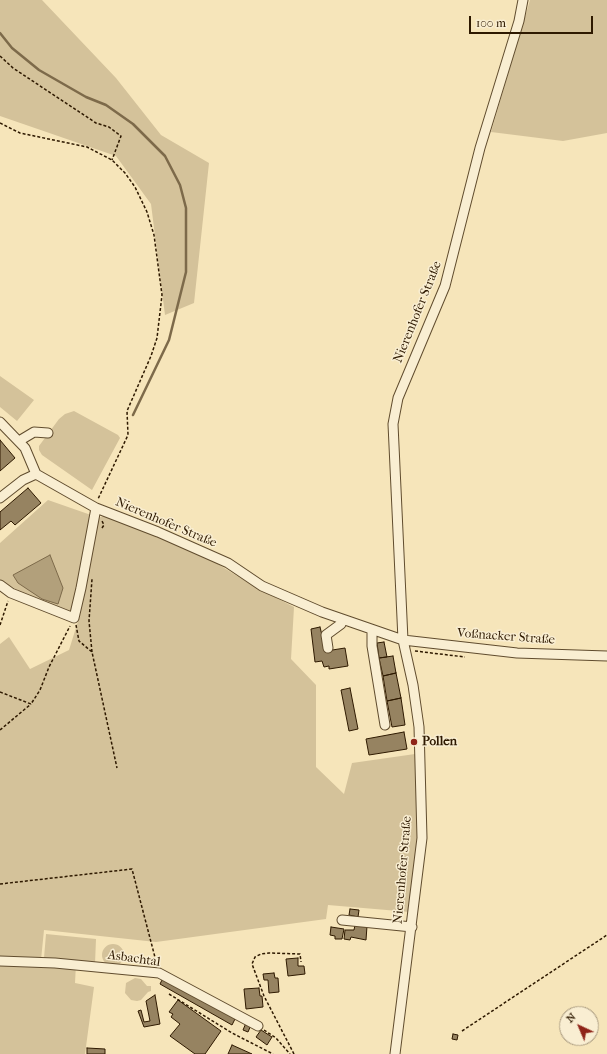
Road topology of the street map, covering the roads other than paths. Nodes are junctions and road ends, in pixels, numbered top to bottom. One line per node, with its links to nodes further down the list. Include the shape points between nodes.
1 (523, 0): 11 (street, Nierenhofer Straße, via 519,21 480,148 445,286 395,411 395,484)
2 (1, 426): 4 (street)
3 (48, 433): 4 (street, via 34,432)
4 (19, 441): 5 (street, via 25,448)
5 (36, 474): 6 (street, via 23,480); 7 (street)
6 (0, 498)
7 (97, 508): 8 (street, Nierenhofer Straße, via 74,618 11,593); 9 (street, Nierenhofer Straße, via 207,553 228,563 262,586)
8 (0, 585)
9 (342, 619): 10 (street, Nierenhofer Straße); 12 (street, via 341,624 326,635)
10 (372, 630): 11 (street, Nierenhofer Straße); 14 (street, via 372,646)
11 (403, 640): 13 (street, Voßnacker Straße, via 518,653); 16 (street, Nierenhofer Straße, via 419,727 421,784 422,838)
12 (328, 648)
13 (607, 656)
14 (385, 725)
15 (342, 920): 16 (street)
16 (412, 927): 19 (street, Nierenhofer Straße)
17 (0, 961): 18 (street, Asbachtal, via 55,963 159,973)
18 (258, 1026)
19 (395, 1054)

